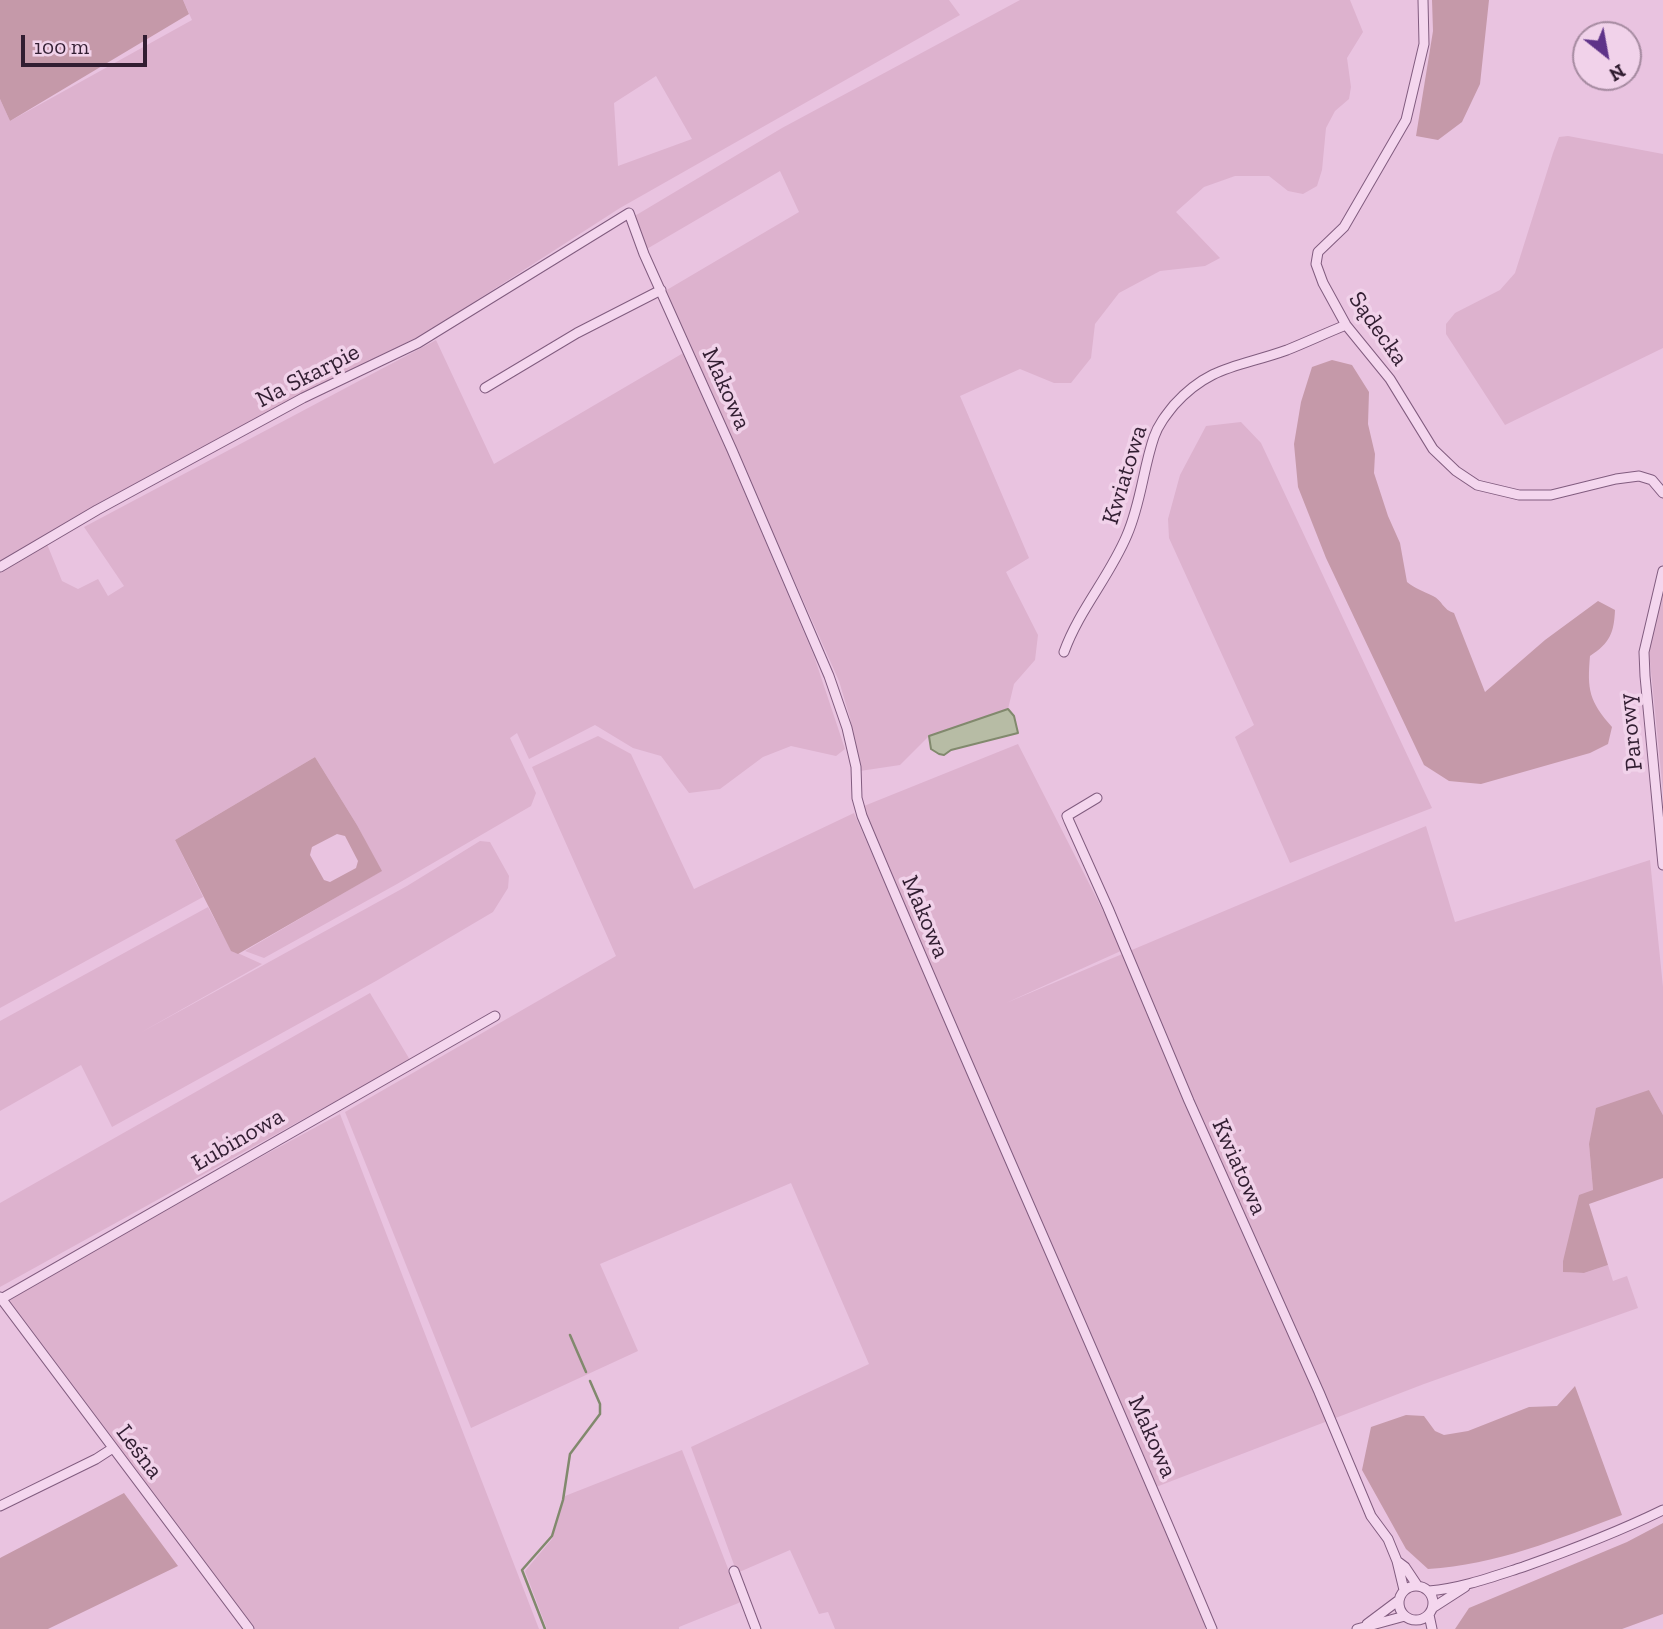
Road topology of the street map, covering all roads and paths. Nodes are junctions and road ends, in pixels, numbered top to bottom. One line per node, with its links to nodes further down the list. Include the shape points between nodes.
1 (1423, 0): 4 (street, Sądecka, via 1424,44 1406,120 1344,227 1318,252 1316,264 1323,284)
2 (629, 213): 3 (street, Makowa); 7 (street, Na Skarpie, via 418,343 303,398)
3 (661, 290): 5 (street); 29 (street, Makowa, via 829,676 848,729 862,816)
4 (1346, 325): 6 (street, Sądecka, via 1390,380 1433,449 1477,485 1519,495 1551,495 1639,475); 9 (street, Kwiatowa, via 1219,371 1196,383 1164,416 1126,537)
5 (485, 388)
6 (1663, 490)
7 (0, 567)
8 (1663, 570): 11 (street, Parowy, via 1644,652)
9 (1064, 652)
10 (1097, 798): 17 (street, Kwiatowa, via 1067,816 1371,1516)
11 (1663, 865)
12 (495, 1016): 13 (street, Łubinowa)
13 (1, 1298): 14 (street, Leśna)
14 (113, 1448): 15 (street); 27 (street, Leśna)
15 (0, 1506)
16 (1663, 1510): 20 (street, via 1608,1536)
17 (1397, 1561): 19 (street, Kwiatowa); 21 (street, Kwiatowa)
18 (734, 1571): 28 (street)
19 (1417, 1585): 21 (street); 22 (street)
20 (1466, 1586): 22 (street); 24 (street)
21 (1404, 1590): 23 (street)
22 (1429, 1591): 24 (street)
23 (1399, 1600): 25 (street); 26 (street)
24 (1431, 1611): 25 (street, via 1423,1619); 31 (street)
25 (1409, 1618): 26 (street); 30 (street)
26 (1362, 1627)
27 (249, 1629)
28 (756, 1629)
29 (1212, 1629)
30 (1421, 1629)
31 (1432, 1629)

